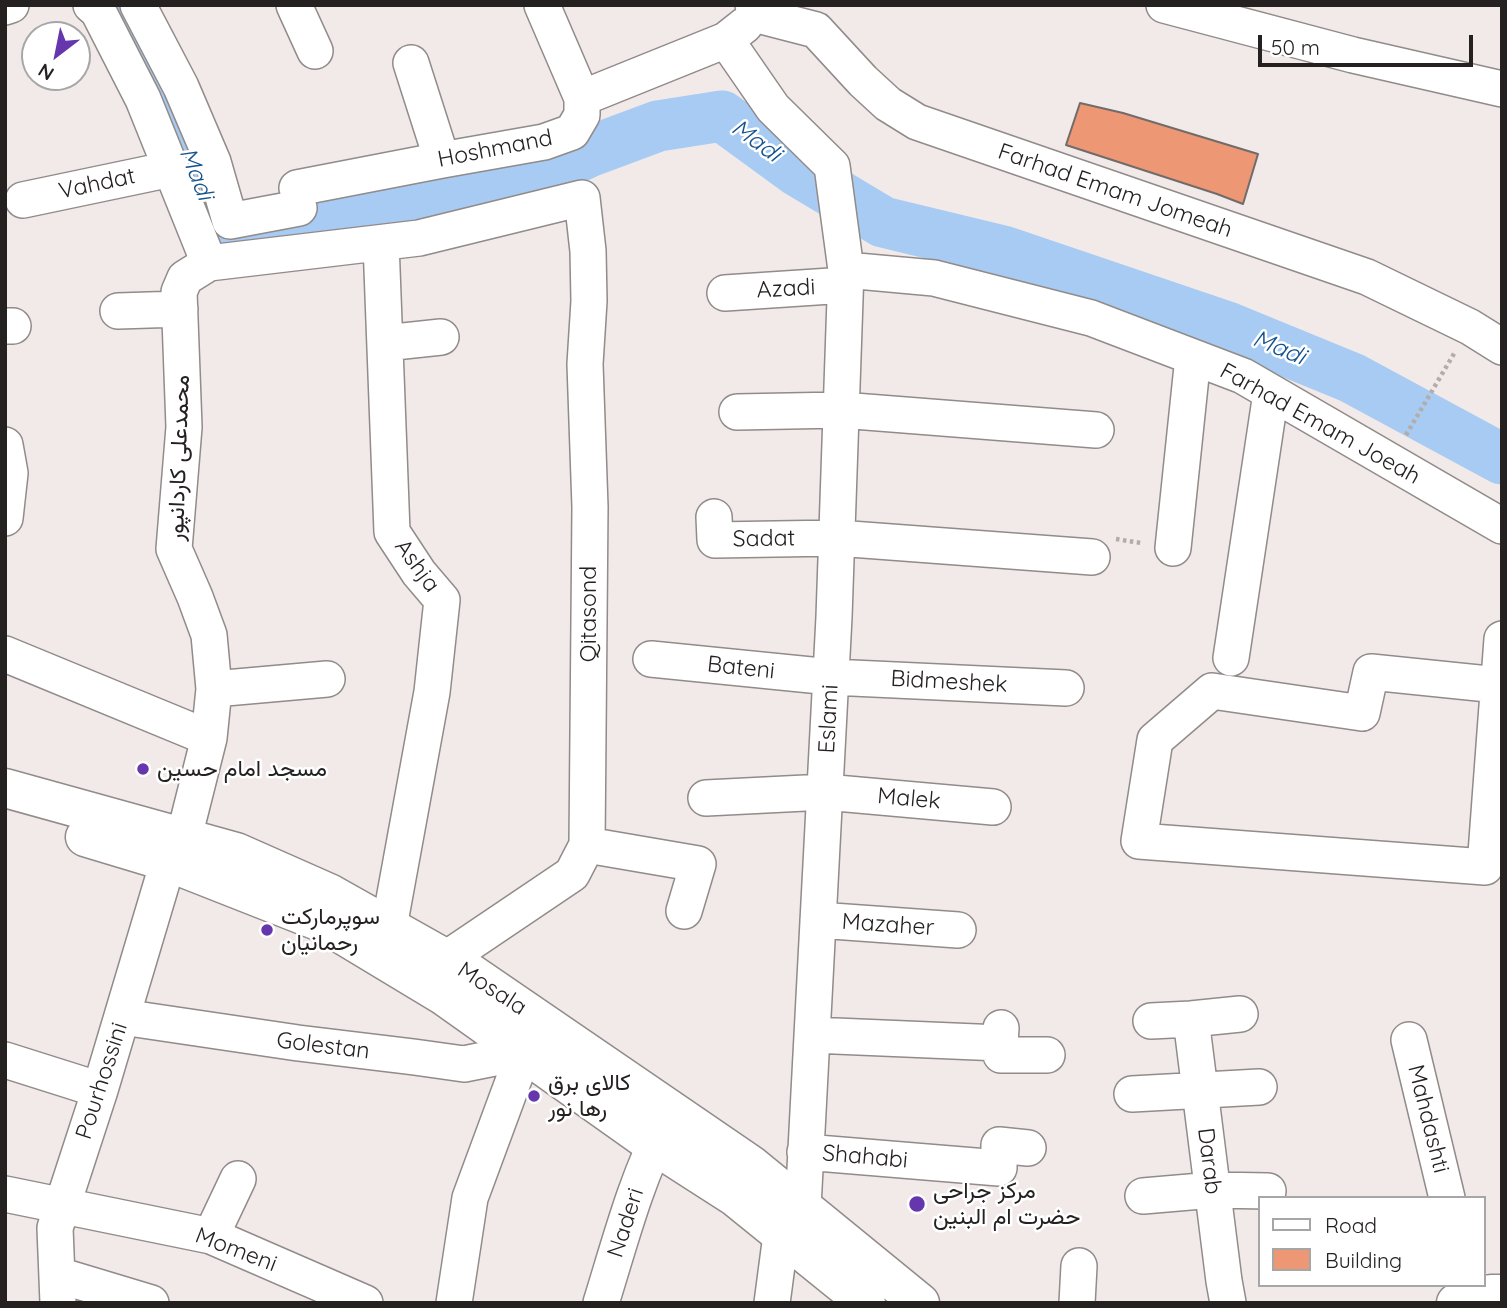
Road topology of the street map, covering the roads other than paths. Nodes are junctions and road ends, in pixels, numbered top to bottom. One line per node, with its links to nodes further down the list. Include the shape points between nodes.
1 (11, 5): 7 (street)
2 (91, 5): 15 (street, via 143,99)
3 (138, 5): 16 (street, Hoshmand, via 214,162 230,220)
4 (294, 5): 10 (street)
5 (542, 5): 13 (street)
6 (1164, 5): 12 (street)
7 (5, 7)
8 (760, 9): 9 (street); 27 (street, Farhad Emam Jomeah, via 816,30 888,104 917,122 1367,276)
9 (726, 40): 13 (street); 21 (street, Eslami, via 773,108 832,166)
10 (315, 51)
11 (411, 63): 14 (street)
12 (1502, 89)
13 (582, 98): 14 (street, Hoshmand, via 582,115 572,132 544,142)
14 (442, 160): 16 (street, Hoshmand)
15 (171, 169): 17 (street, Vahdat); 20 (street)
16 (295, 187): 19 (street)
17 (23, 200)
18 (381, 243): 19 (street); 26 (street, Ashja); 55 (street, Qitasond, via 419,239 582,198 589,301 585,364 590,507)
19 (303, 252): 20 (street)
20 (209, 263): 23 (street, محمدعلی کاردانپور, via 185,278 179,292)
21 (846, 278): 22 (street, Azadi); 28 (street, Farhad Emam Joeah, via 934,278 1091,318); 30 (street, Eslami)
22 (725, 292)
23 (180, 309): 24 (street); 48 (street, محمدعلی کاردانپور, via 184,427 174,549 209,635)
24 (118, 311)
25 (441, 337): 26 (street)
26 (385, 343): 59 (street, Ashja, via 392,532 442,600 432,692)
27 (1502, 347)
28 (1193, 357): 29 (street, Farhad Emam Joeah); 38 (street)
29 (1272, 393): 36 (street, Farhad Emam Joeah); 42 (street)
30 (841, 410): 31 (street); 32 (street); 37 (street, Eslami)
31 (737, 412)
32 (1096, 430)
33 (5, 445): 35 (street, via 10,473)
34 (714, 517): 37 (street, Sadat, via 715,540)
35 (5, 519)
36 (1502, 526)
37 (837, 538): 39 (street); 44 (street, Eslami)
38 (1173, 548)
39 (1092, 557)
40 (1502, 639): 46 (street)
41 (5, 654): 49 (street)
42 (1231, 657)
43 (651, 659): 44 (street, Bateni)
44 (831, 677): 47 (street, Bidmeshek); 51 (street, Eslami)
45 (327, 679): 48 (street)
46 (1498, 685): 46 (street, via 1485,867 1139,841 1155,740 1212,691 1362,713 1371,672)
47 (1066, 688)
48 (214, 689): 49 (street, محمدعلی کاردانپور)
49 (209, 738): 56 (street, محمدعلی کاردانپور)
50 (5, 788): 56 (main road, Mosala)
51 (825, 792): 52 (street, Malek); 53 (street, Malek); 58 (street, Eslami)
52 (706, 798)
53 (993, 807)
54 (5, 815): 56 (main road, Mosala, via 108,843)
55 (587, 845): 57 (street, via 698,864); 61 (street, Qitasond, via 572,874)
56 (176, 850): 59 (main road, Mosala, via 236,852 331,894); 63 (street, Pourhossini); 68 (main road, Mosala, via 323,923)
57 (684, 911)
58 (818, 920): 60 (street, Mazaher); 66 (street, Eslami)
59 (389, 927): 61 (main road, Mosala)
60 (958, 930)
61 (446, 959): 75 (main road, Mosala)
62 (1240, 1014): 64 (street)
63 (122, 1017): 68 (street, Golestan, via 464,1064); 72 (street, Pourhossini)
64 (1191, 1019): 65 (street); 73 (street, Darab)
65 (1151, 1021)
66 (812, 1035): 69 (street, via 1001,1032 1001,1055); 78 (street, Eslami)
67 (1409, 1040): 84 (street, Mahdashti)
68 (524, 1052): 76 (main road, Mosala); 93 (street, via 470,1198)
69 (1047, 1055)
70 (5, 1060): 72 (street)
71 (1259, 1087): 73 (street)
72 (100, 1090): 85 (street, Pourhossini)
73 (1200, 1090): 74 (street); 80 (street, Darab)
74 (1132, 1094)
75 (672, 1111): 76 (street, Naderi); 86 (main road, Mosala, via 751,1165)
76 (654, 1145): 86 (main road, Mosala, via 735,1197); 94 (street, Naderi)
77 (1028, 1148): 78 (street, Shahabi, via 999,1145 999,1168)
78 (806, 1152): 86 (street, Eslami)
79 (238, 1179): 87 (street)
80 (1213, 1190): 81 (street); 83 (street); 90 (street, Darab)
81 (1268, 1191)
82 (5, 1194): 85 (street, Momeni)
83 (1143, 1196)
84 (1447, 1196)
85 (62, 1205): 87 (street, Momeni); 89 (street, Pourhossini, via 55,1228)
86 (792, 1221): 95 (street, Eslami); 96 (main road, Mosala); 97 (main road, Mosala)
87 (211, 1236): 92 (street, Momeni)
88 (1079, 1266): 98 (street)
89 (58, 1289): 91 (street)
90 (1217, 1291)
91 (151, 1303)
92 (365, 1303)
93 (454, 1303)
94 (601, 1303)
95 (772, 1303)
96 (866, 1303)
97 (920, 1303)
98 (1077, 1303)

